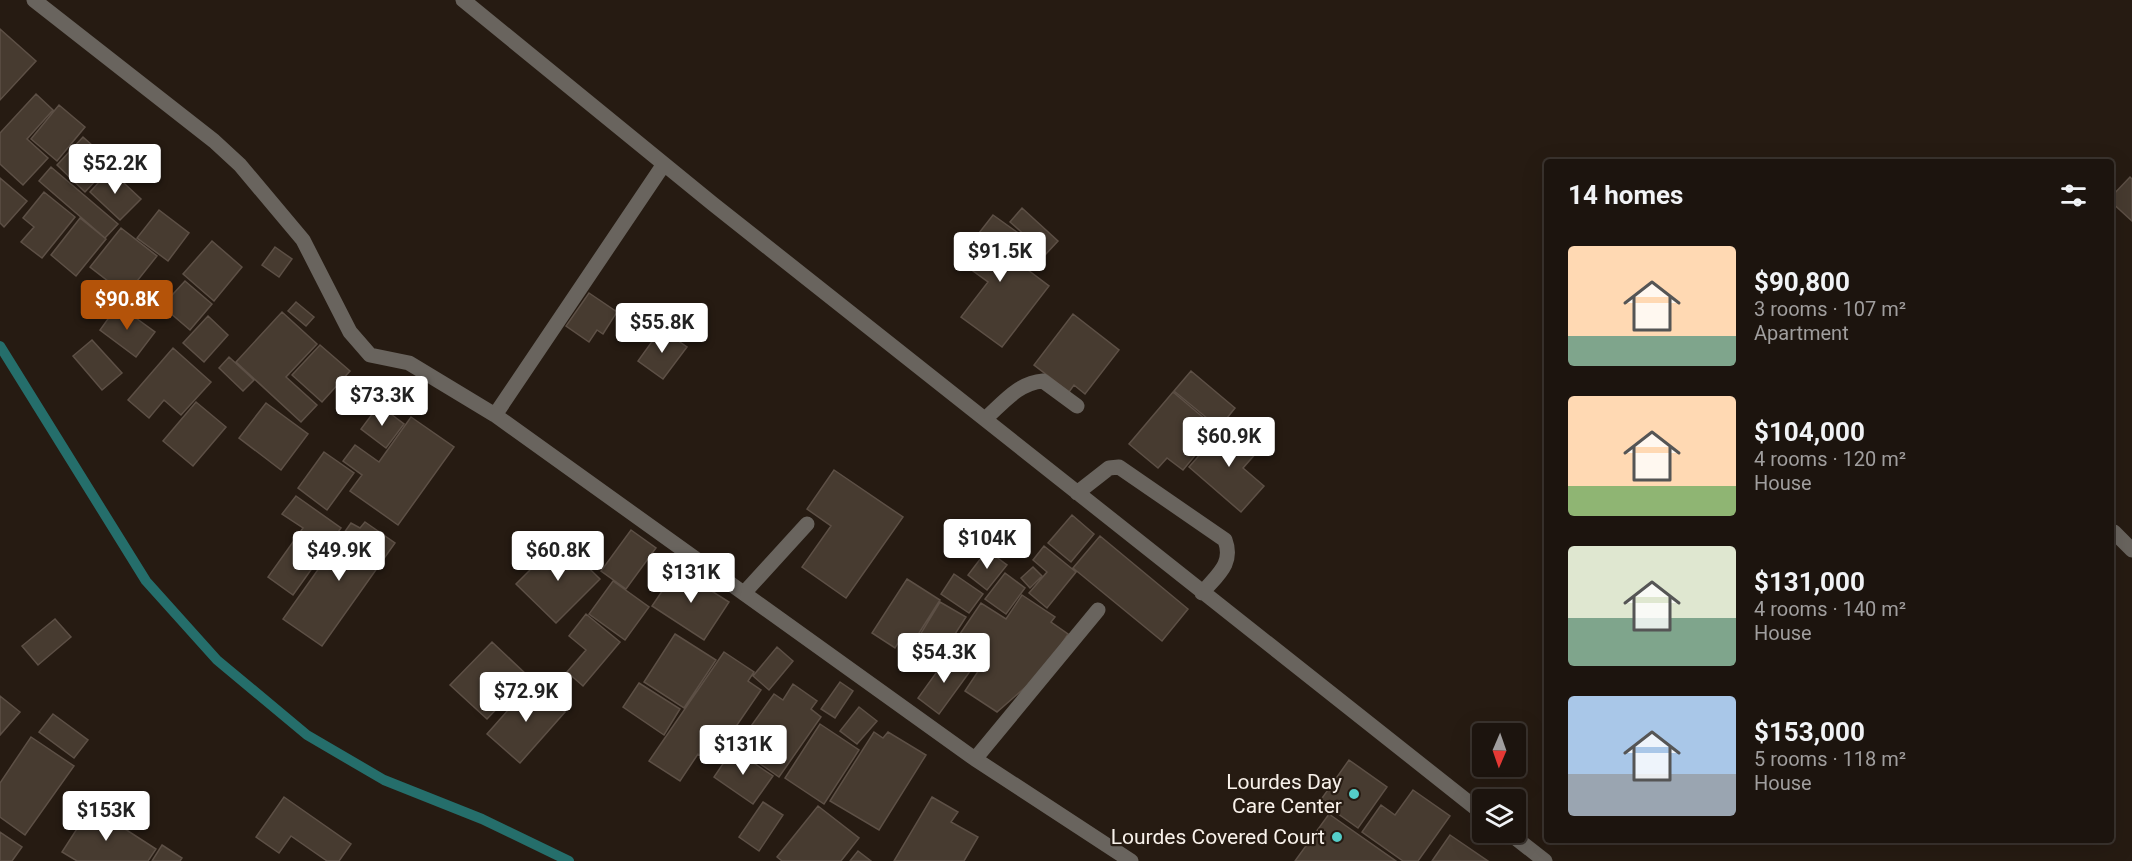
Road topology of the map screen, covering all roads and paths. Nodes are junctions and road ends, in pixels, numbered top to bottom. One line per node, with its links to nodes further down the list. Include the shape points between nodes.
1 (34, 0): 5 (street, via 240,165 303,240 339,314 370,355 409,363)
2 (463, 0): 3 (street)
3 (664, 164): 5 (street); 6 (street)
4 (1077, 406): 6 (street, via 1043,381 1032,382 1020,387)
5 (495, 415): 11 (street)
6 (985, 419): 7 (street)
7 (1077, 493): 12 (street); 12 (street, via 1109,468 1119,467 1225,540 1228,561)
8 (807, 524): 11 (street)
9 (2114, 532): 10 (street)
10 (2132, 550)
11 (744, 593): 14 (street)
12 (1202, 593): 15 (street)
13 (1098, 610): 14 (street)
14 (975, 759): 17 (street)
15 (1472, 805)
16 (1522, 843): 18 (street)
17 (1131, 861)
18 (1545, 861)

